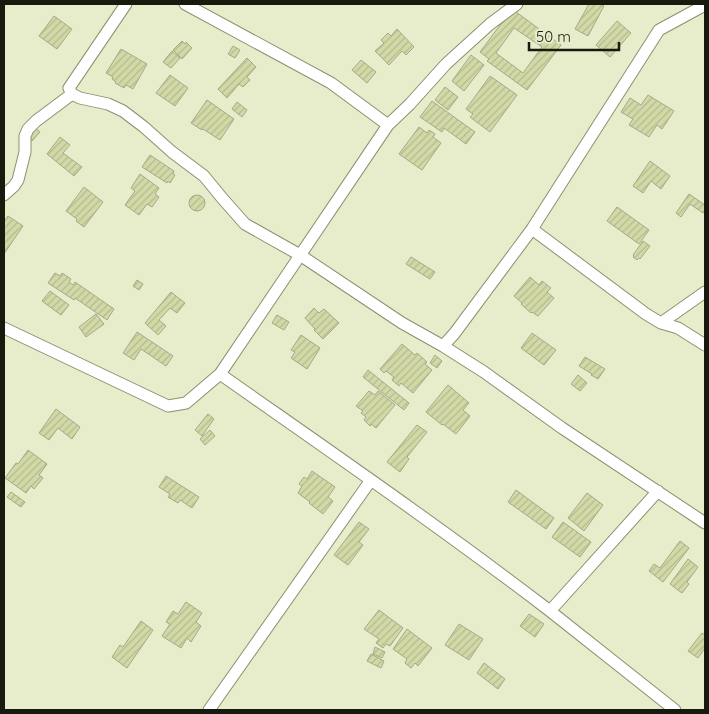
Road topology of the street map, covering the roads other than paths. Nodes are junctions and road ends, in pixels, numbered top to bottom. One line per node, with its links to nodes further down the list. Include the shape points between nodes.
1 (126, 4): 5 (street, via 72,82 69,88)
2 (184, 4): 6 (street, via 331,83)
3 (517, 4): 6 (street, via 446,64)
4 (705, 6): 8 (street, via 659,30)
5 (72, 94): 7 (street, via 28,129 18,180); 9 (street, via 123,111 204,176 245,224)
6 (388, 125): 9 (street)
7 (4, 195)
8 (532, 229): 11 (street); 14 (street)
9 (300, 255): 14 (street, via 402,323); 15 (street)
10 (705, 292): 11 (street)
11 (661, 323): 13 (street, via 678,328)
12 (4, 328): 15 (street, via 168,406 186,404)
13 (705, 345)
14 (443, 346): 17 (street)
15 (220, 374): 16 (street)
16 (371, 480): 19 (street); 20 (street)
17 (658, 491): 18 (street); 19 (street)
18 (705, 523)
19 (550, 611): 21 (street)
20 (209, 710)
21 (675, 710)

